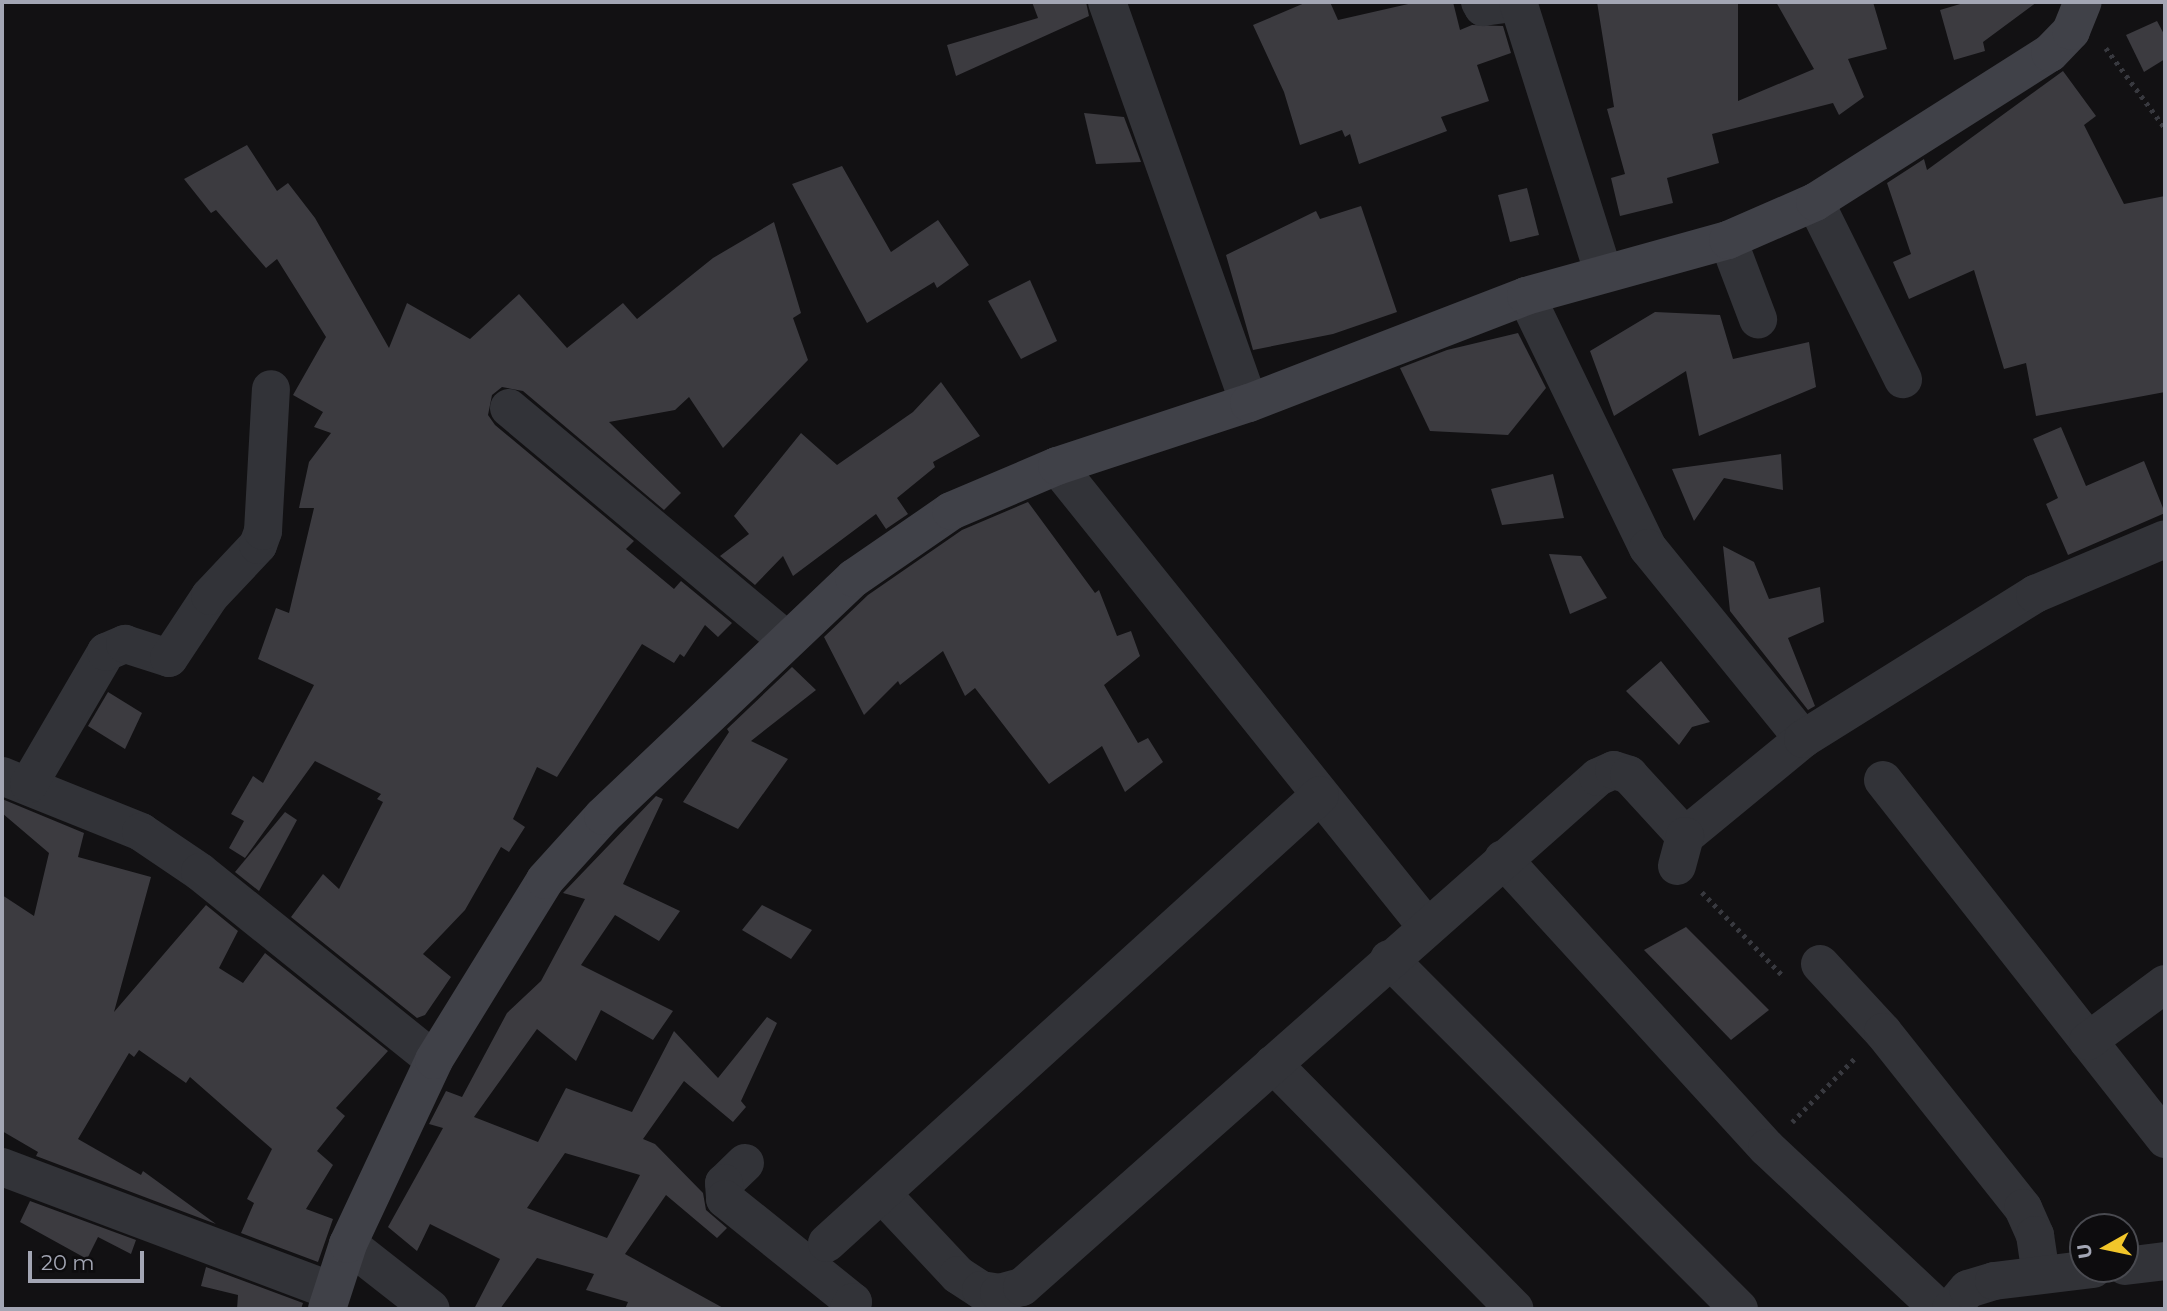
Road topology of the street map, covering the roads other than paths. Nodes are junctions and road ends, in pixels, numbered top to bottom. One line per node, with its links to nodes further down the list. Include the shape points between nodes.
1 (1107, 2): 11 (street)
2 (1480, 2): 6 (street, via 1483,7 1518,2)
3 (2082, 7): 4 (street, via 2050,53)
4 (1815, 202): 5 (street); 9 (street)
5 (1728, 240): 6 (street); 8 (street)
6 (1603, 271): 7 (street)
7 (1526, 296): 11 (street); 16 (street, via 1648,548)
8 (1758, 319)
9 (1903, 379)
10 (271, 389): 17 (street, via 263,531 258,545 210,596 169,658 125,644 106,652)
11 (1249, 403): 13 (street)
12 (509, 408): 15 (street)
13 (1057, 466): 15 (street, via 951,511 854,578); 19 (street)
14 (2165, 539): 16 (street, via 2035,594)
15 (786, 640): 26 (street, via 603,816 545,880)
16 (1803, 739): 20 (street, via 1681,851 1629,775 1614,770 1598,777)
17 (16, 780): 26 (street, via 141,832 200,872)
18 (1883, 780): 25 (street)
19 (1320, 794): 21 (street); 31 (street)
20 (1503, 859): 21 (street); 43 (street, via 1767,1148)
21 (1426, 926): 22 (street)
22 (1389, 959): 27 (street); 42 (street)
23 (1806, 974): 37 (street, via 1883,1032 2023,1208 2035,1235)
24 (2165, 984): 25 (street)
25 (2088, 1041): 28 (street)
26 (433, 1060): 33 (street)
27 (1273, 1065): 31 (street, via 1022,1287 999,1293 981,1290 958,1275); 41 (street)
28 (2165, 1139)
29 (745, 1163): 39 (street, via 724,1184 725,1199)
30 (2, 1167): 38 (street)
31 (882, 1194): 32 (street)
32 (827, 1243)
33 (348, 1244): 38 (street); 40 (street)
34 (2165, 1261): 35 (street)
35 (2139, 1264)
36 (2069, 1272): 37 (street)
37 (2040, 1275): 44 (street, via 1968,1289)
38 (329, 1299)
39 (855, 1307)
40 (431, 1309)
41 (1514, 1309)
42 (1739, 1309)
43 (1938, 1309)
44 (1951, 1309)

